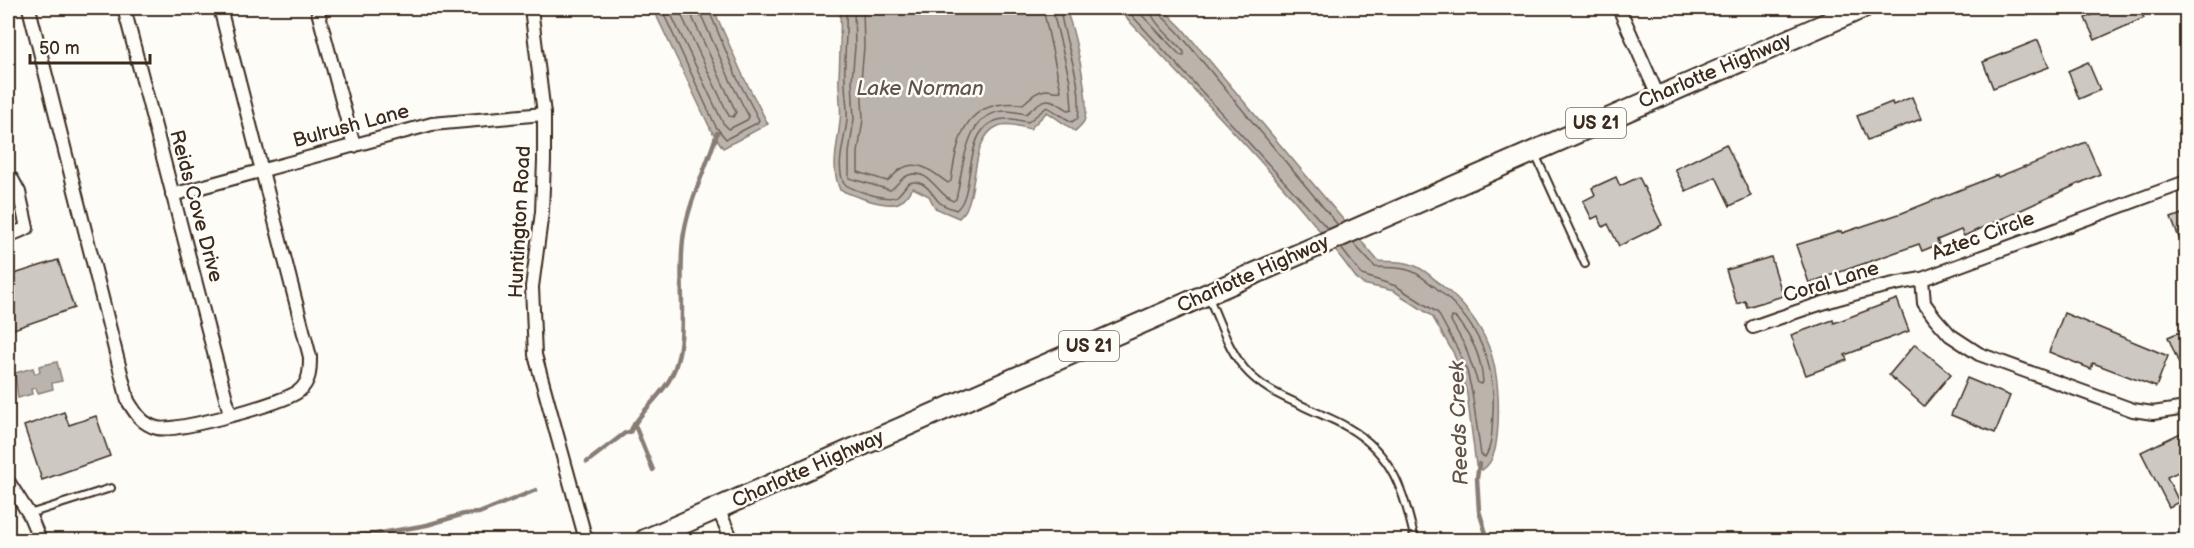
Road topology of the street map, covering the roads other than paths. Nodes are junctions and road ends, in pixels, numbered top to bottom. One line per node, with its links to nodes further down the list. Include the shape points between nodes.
1 (29, 8): 22 (street, via 128,401 141,421 159,429 179,428)
2 (124, 8): 15 (street, Reids Cove Drive)
3 (220, 8): 12 (street)
4 (317, 8): 10 (street)
5 (531, 8): 9 (street, Huntington Road)
6 (1619, 8): 8 (street)
7 (1862, 8): 8 (main road, Charlotte Highway / US 21)
8 (1658, 96): 11 (main road, Charlotte Highway / US 21)
9 (544, 114): 10 (street, Bulrush Lane, via 432,124); 28 (street, Huntington Road, via 542,212 532,287 535,355)
10 (354, 146): 12 (street, Bulrush Lane)
11 (1533, 151): 17 (lane); 19 (main road, Charlotte Highway / US 21)
12 (262, 171): 15 (street, Bulrush Lane); 22 (street, via 310,357 310,376 301,390 281,401)
13 (8, 180): 16 (street, via 12,179 19,192 27,228)
14 (2187, 182): 18 (street, Aztec Circle)
15 (172, 195): 22 (street, Reids Cove Drive)
16 (8, 236)
17 (1585, 264)
18 (1922, 279): 20 (street, Coral Lane, via 1837,297); 21 (street, Aztec Circle, via 1924,303 1935,318 1950,335 1978,354 2133,410 2153,414)
19 (1207, 295): 25 (main road, Charlotte Highway / US 21); 31 (lane, via 1231,348 1245,369 1268,390 1347,427 1373,446 1394,472)
20 (1753, 327)
21 (2187, 408)
22 (230, 414)
23 (8, 481): 26 (street)
24 (111, 488): 26 (lane)
25 (718, 509): 29 (main road, Charlotte Highway / US 21); 30 (street)
26 (28, 514): 27 (street)
27 (40, 540)
28 (585, 540)
29 (645, 540)
30 (732, 540)
31 (1415, 540)

